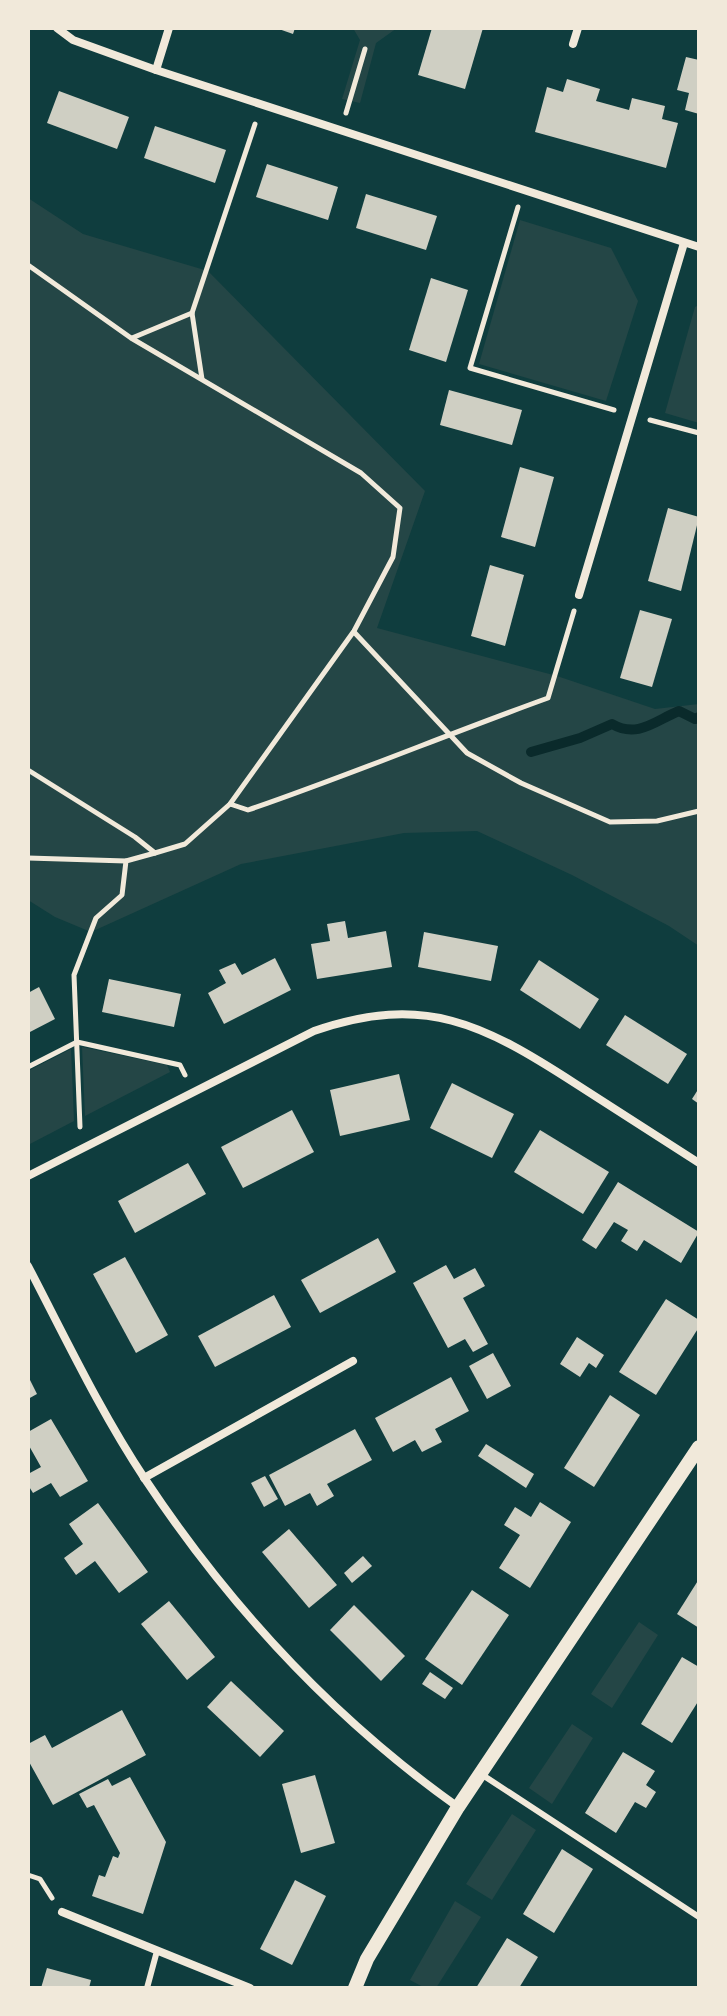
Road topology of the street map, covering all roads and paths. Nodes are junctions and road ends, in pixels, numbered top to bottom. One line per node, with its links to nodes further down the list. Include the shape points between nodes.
1 (57, 28): 6 (street, via 73,40)
2 (169, 28): 6 (street)
3 (578, 28): 4 (street)
4 (573, 44)
5 (365, 49): 8 (path)
6 (156, 70): 7 (street)
7 (261, 104): 8 (street); 13 (path)
8 (341, 131): 9 (street)
9 (523, 190): 10 (street); 16 (path, via 470,368)
10 (684, 243): 11 (street); 16 (street)
11 (699, 247)
12 (28, 265): 14 (path)
13 (192, 313): 14 (path); 15 (path)
14 (131, 338): 15 (path)
15 (202, 379): 19 (path, via 361,473 400,508 393,557)
16 (633, 415): 17 (path); 18 (street)
17 (699, 433)
18 (579, 595): 20 (path, via 548,698)
19 (354, 631): 20 (path); 22 (path)
20 (447, 734): 22 (path, via 370,768 248,810); 23 (path, via 467,753 521,783 610,822 657,821)
21 (28, 770): 24 (path)
22 (230, 804): 24 (path, via 185,844)
23 (699, 811)
24 (155, 853): 26 (path)
25 (28, 858): 26 (path)
26 (126, 861): 27 (path, via 122,895 96,918 74,975)
27 (77, 1042): 28 (path); 29 (path, via 180,1065); 30 (path)
28 (28, 1067)
29 (194, 1091): 30 (street); 31 (street, via 338,1023 387,1015 438,1017 510,1041)
30 (81, 1148): 32 (street)
31 (699, 1163)
32 (28, 1176)
33 (28, 1266): 36 (street)
34 (353, 1361): 36 (street)
35 (699, 1447): 37 (street)
36 (144, 1478): 38 (street, via 277,1649 338,1713 394,1762)
37 (481, 1774): 38 (street); 41 (lane)
38 (458, 1807): 45 (street)
39 (28, 1875): 40 (path, via 40,1879)
40 (62, 1912): 42 (street)
41 (699, 1917)
42 (157, 1951): 43 (lane); 44 (street)
43 (147, 1988)
44 (250, 1988)
45 (355, 1988)

